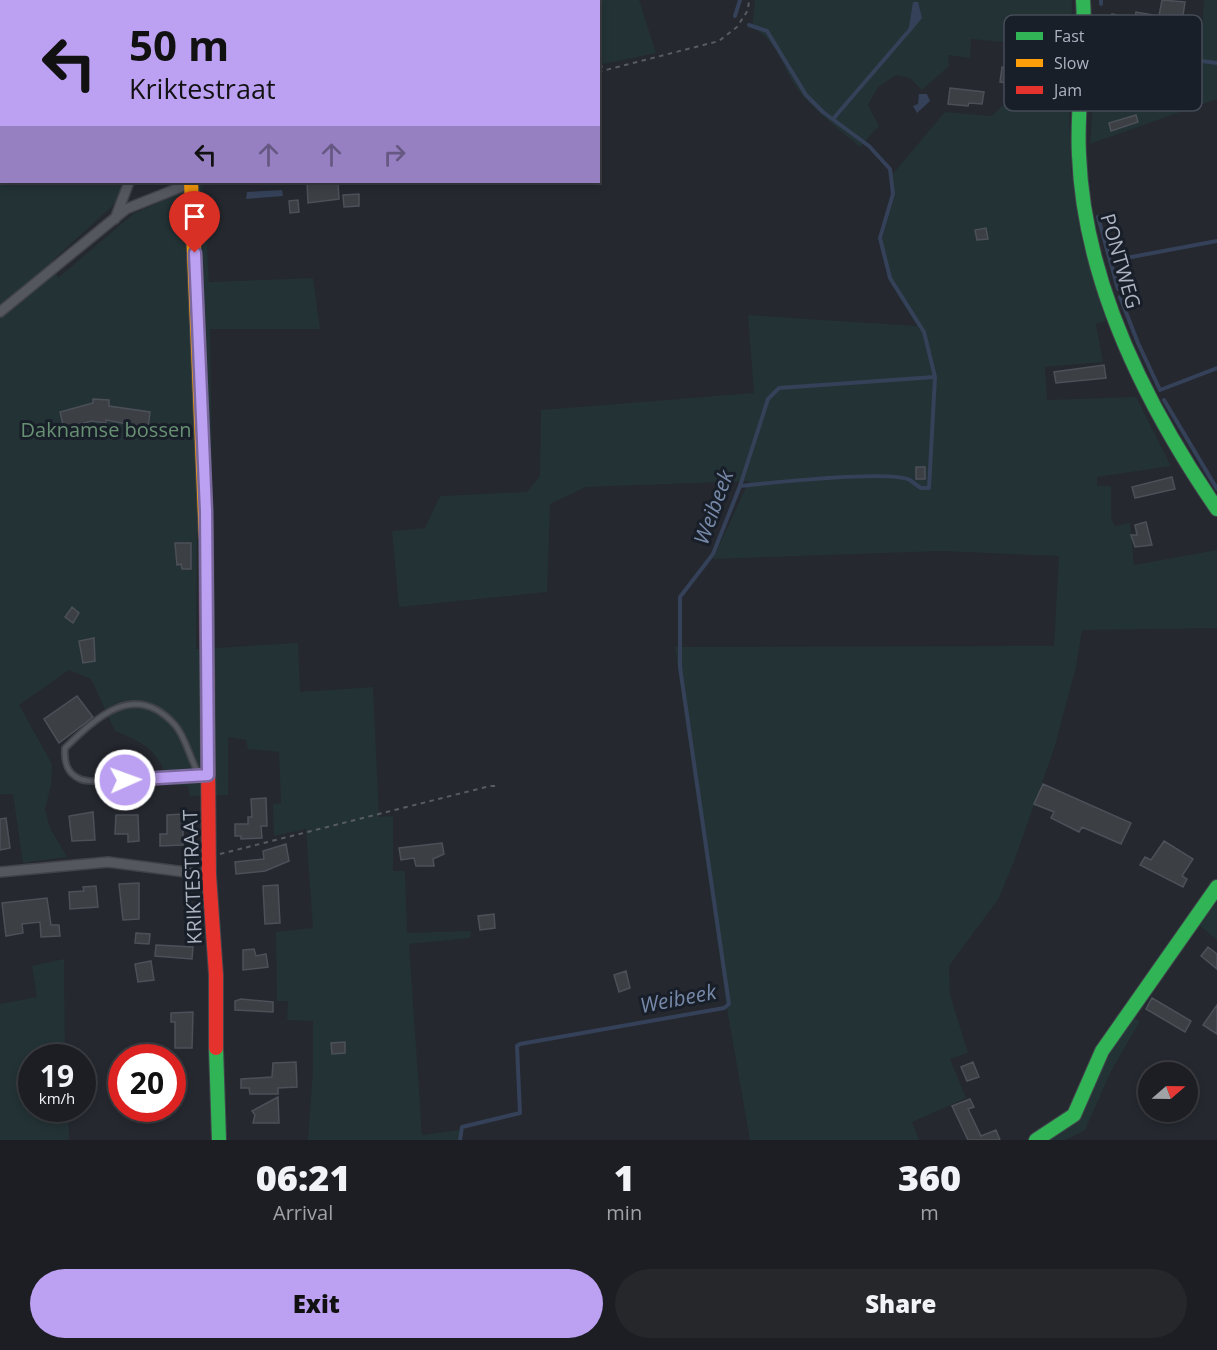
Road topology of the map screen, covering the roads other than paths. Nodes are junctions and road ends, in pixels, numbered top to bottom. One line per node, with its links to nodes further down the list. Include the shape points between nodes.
1 (1083, 0): 2 (street, PONTWEG)
2 (1084, 15)
3 (1082, 111): 9 (street, PONTWEG, via 1079,174 1107,294 1128,349 1185,461)
4 (129, 183): 7 (street)
5 (189, 183): 7 (street, via 126,210)
6 (191, 183): 10 (street, KRIKTESTRAAT, via 206,511)
7 (115, 219): 8 (street)
8 (0, 312)
9 (1217, 509)
10 (204, 776): 10 (lane, via 81,780 69,772 65,748 111,710 134,703 157,711 175,725); 12 (street, KRIKTESTRAAT)
11 (0, 872): 12 (street, via 108,862)
12 (209, 875): 14 (street, KRIKTESTRAAT, via 216,975)
13 (1217, 887): 15 (street, via 1102,1051 1074,1115)
14 (219, 1140)
15 (1035, 1140)

